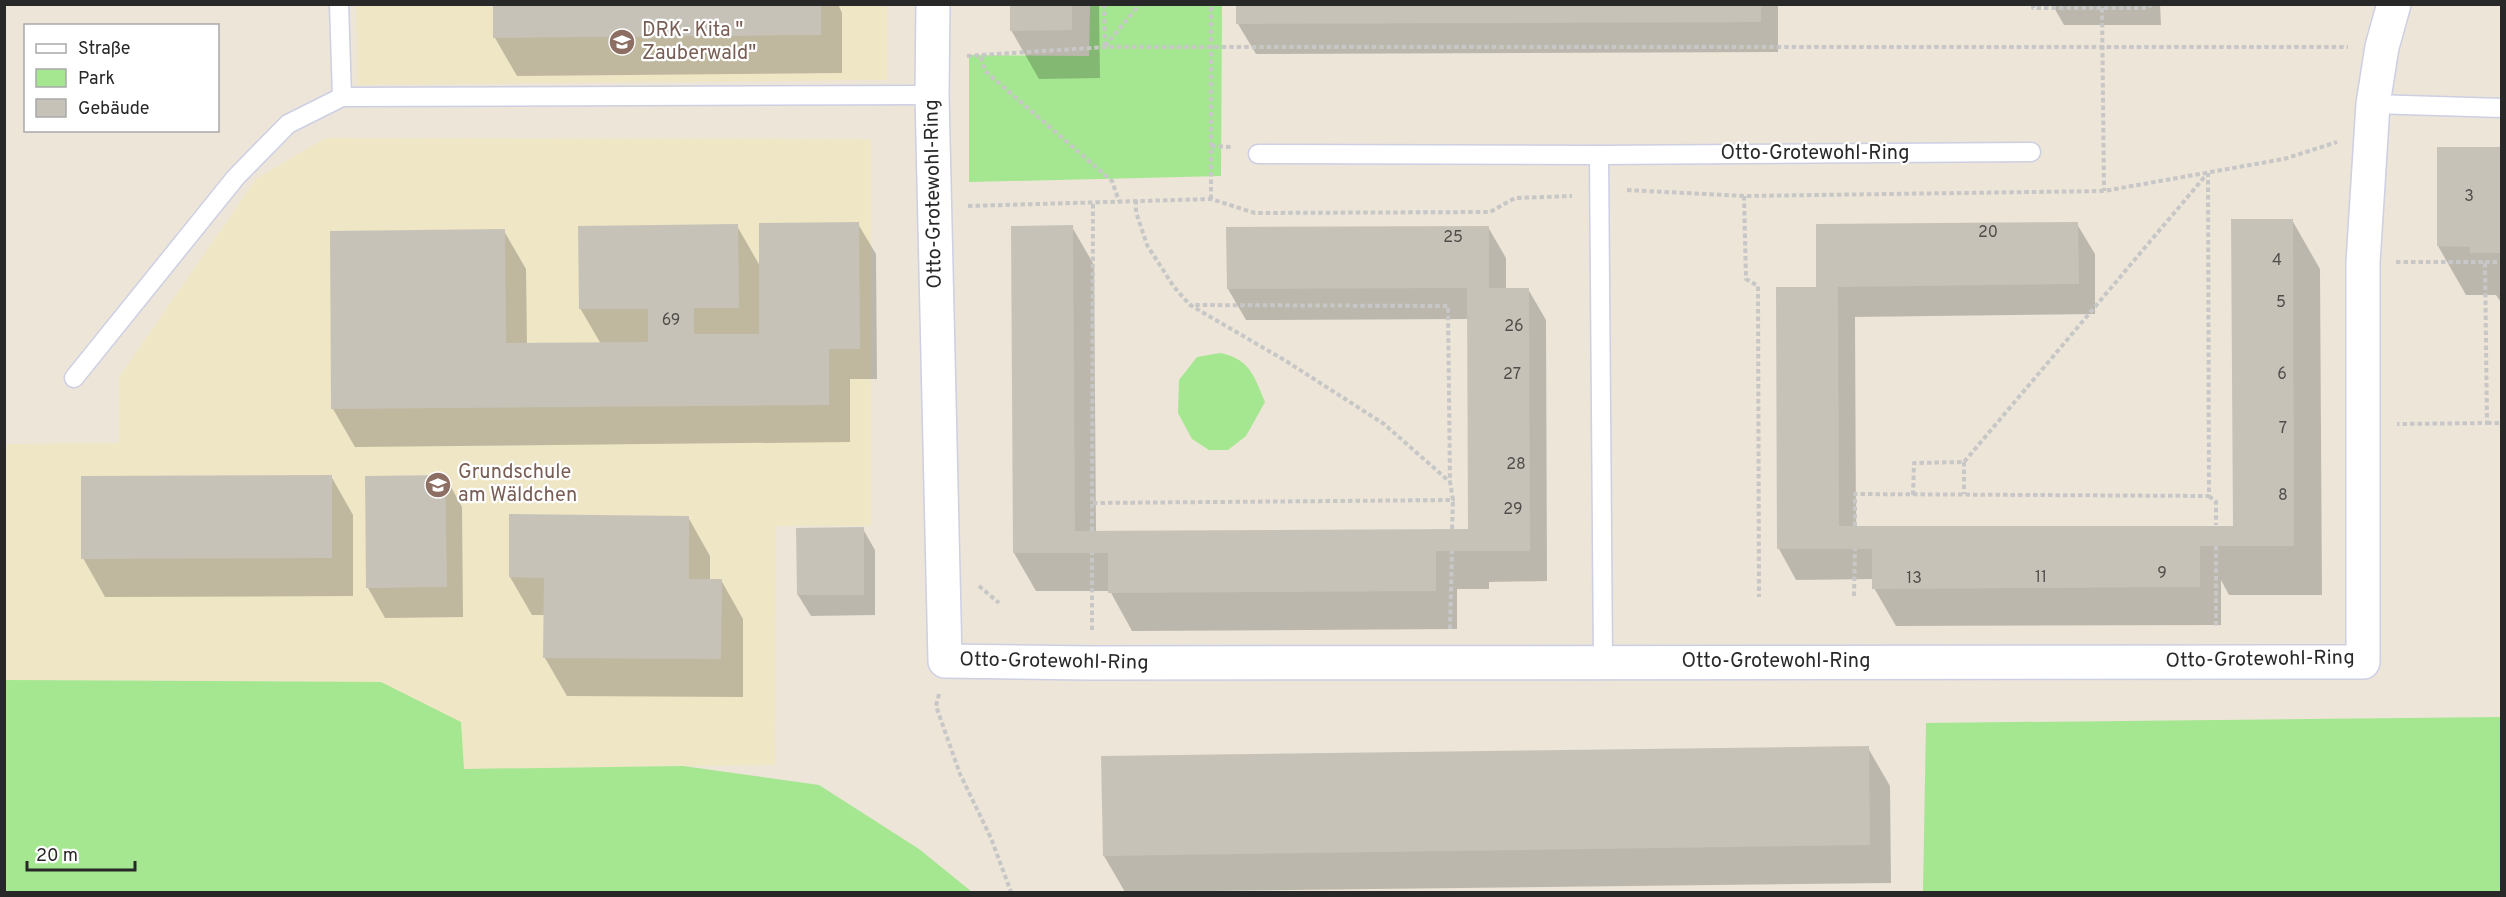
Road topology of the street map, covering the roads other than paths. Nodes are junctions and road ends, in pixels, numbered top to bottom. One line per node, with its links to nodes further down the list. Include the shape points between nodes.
1 (339, 4): 5 (lane)
2 (933, 4): 4 (street, Otto-Grotewohl-Ring)
3 (2394, 4): 7 (street, Otto-Grotewohl-Ring, via 2382,47)
4 (932, 95): 5 (lane); 12 (street, Otto-Grotewohl-Ring, via 945,661)
5 (342, 97): 11 (lane, via 288,124 236,177)
6 (2502, 108): 7 (lane)
7 (2371, 118): 12 (street, Otto-Grotewohl-Ring, via 2363,262 2362,662)
8 (2031, 152): 10 (lane, Otto-Grotewohl-Ring)
9 (1258, 154): 10 (lane, Otto-Grotewohl-Ring)
10 (1599, 155): 12 (lane)
11 (74, 378)
12 (1603, 662)

